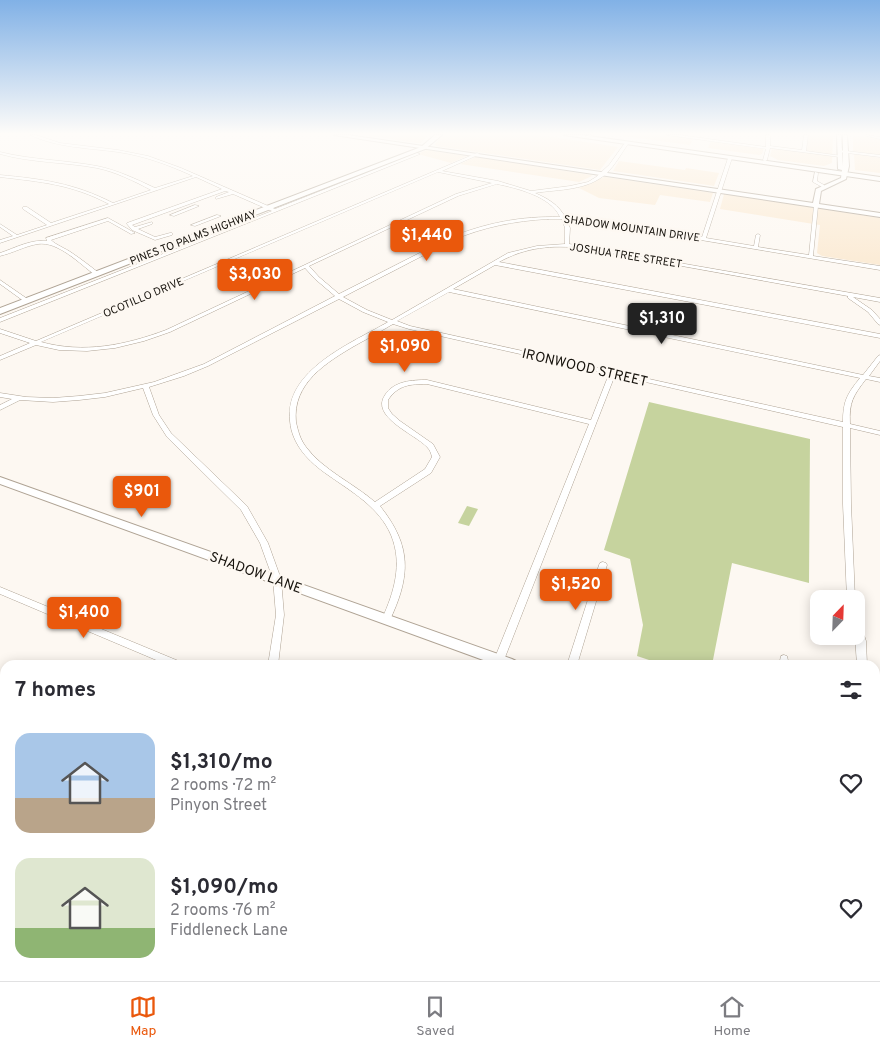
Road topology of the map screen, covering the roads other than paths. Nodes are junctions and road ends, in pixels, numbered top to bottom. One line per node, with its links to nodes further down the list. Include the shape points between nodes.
1 (38, 181): 21 (street, via 72,185)
2 (137, 181): 16 (street)
3 (182, 181): 16 (street)
4 (207, 181): 15 (street)
5 (339, 181): 26 (main road, PINES TO PALMS HIGHWAY)
6 (414, 181): 68 (street, OCOTILLO DRIVE)
7 (491, 181): 13 (street)
8 (589, 181): 19 (street, via 579,186)
9 (657, 181): 17 (street)
10 (723, 181): 17 (street)
11 (815, 181): 14 (street)
12 (840, 181): 14 (street)
13 (498, 182): 19 (street); 53 (street, via 457,196)
14 (823, 186): 22 (street, via 818,190)
15 (226, 189): 18 (street); 23 (street)
16 (155, 190): 21 (street)
17 (720, 190): 22 (street); 43 (street)
18 (234, 192): 20 (street); 26 (street)
19 (532, 192): 31 (street, via 554,206)
20 (218, 198)
21 (112, 204): 35 (street)
22 (816, 204): 28 (street); 51 (street)
23 (175, 206): 27 (street); 38 (street, via 129,224)
24 (197, 206): 27 (street)
25 (25, 208): 35 (street)
26 (270, 208): 37 (main road, PINES TO PALMS HIGHWAY); 63 (street)
27 (184, 211): 29 (street)
28 (880, 214)
29 (172, 215)
30 (219, 216): 32 (street)
31 (564, 217): 43 (street, SHADOW MOUNTAIN DRIVE); 47 (street); 59 (street, SHADOW MOUNTAIN DRIVE, via 508,220 471,230)
32 (205, 221): 36 (street); 37 (street)
33 (150, 223): 38 (street)
34 (0, 225): 41 (street)
35 (51, 225): 41 (street)
36 (193, 225)
37 (218, 226): 46 (main road, PINES TO PALMS HIGHWAY)
38 (134, 229): 42 (street)
39 (170, 234): 42 (street)
40 (758, 235): 48 (street)
41 (16, 236): 44 (street)
42 (157, 238): 46 (street)
43 (704, 238): 48 (street, SHADOW MOUNTAIN DRIVE)
44 (0, 242)
45 (52, 244): 49 (street, via 48,239 108,219); 50 (street, via 37,243); 55 (street)
46 (170, 245): 49 (main road, PINES TO PALMS HIGHWAY)
47 (567, 245): 52 (street, JOSHUA TREE STREET, via 520,250); 58 (street, JOSHUA TREE STREET)
48 (756, 247): 51 (street, SHADOW MOUNTAIN DRIVE)
49 (158, 250): 55 (main road, PINES TO PALMS HIGHWAY)
50 (0, 255)
51 (811, 256): 54 (street, SHADOW MOUNTAIN DRIVE)
52 (495, 263): 57 (street, JOSHUA TREE STREET); 67 (street)
53 (306, 266): 59 (street, IRONWOOD STREET); 68 (street, via 147,339 80,349)
54 (880, 268)
55 (96, 274): 60 (main road, PINES TO PALMS HIGHWAY)
56 (0, 282): 60 (street)
57 (448, 290): 64 (street, JOSHUA TREE STREET); 72 (street)
58 (847, 294): 61 (street, JOSHUA TREE STREET); 65 (street)
59 (338, 297): 64 (street, IRONWOOD STREET); 74 (street, SHADOW MOUNTAIN DRIVE, via 206,365)
60 (27, 300): 62 (main road, PINES TO PALMS HIGHWAY)
61 (880, 300)
62 (0, 311)
63 (0, 320)
64 (393, 322): 71 (street, IRONWOOD STREET); 82 (street, JOSHUA TREE STREET, via 318,367 298,391 293,405 296,436 306,452)
65 (880, 323)
66 (0, 331): 68 (street)
67 (880, 336)
68 (38, 342): 70 (street, OCOTILLO DRIVE)
69 (880, 357): 72 (street)
70 (0, 358)
71 (613, 373): 78 (street); 79 (street, IRONWOOD STREET)
72 (865, 376): 73 (street); 79 (street, via 848,398)
73 (880, 380)
74 (146, 387): 76 (street, SHADOW MOUNTAIN DRIVE, via 86,398); 84 (street, via 156,415 169,435 244,508 264,543)
75 (0, 395): 76 (street, SHADOW MOUNTAIN DRIVE)
76 (18, 398): 77 (street)
77 (0, 408)
78 (593, 424): 82 (street, via 427,382 395,388 386,397 385,410 433,448 436,457 428,471); 91 (street)
79 (846, 426): 80 (street, IRONWOOD STREET); 86 (street)
80 (880, 433)
81 (0, 480): 84 (street, SHADOW LANE)
82 (374, 506): 87 (street, JOSHUA TREE STREET, via 388,521 400,552 402,574 397,598)
83 (603, 565): 92 (street)
84 (276, 579): 87 (street, SHADOW LANE); 90 (street, via 280,616)
85 (0, 590): 89 (street)
86 (851, 590)
87 (386, 619): 91 (street, SHADOW LANE)
88 (860, 645): 93 (street)
89 (166, 660)
90 (274, 660)
91 (499, 660)
92 (574, 660)
93 (862, 660)

